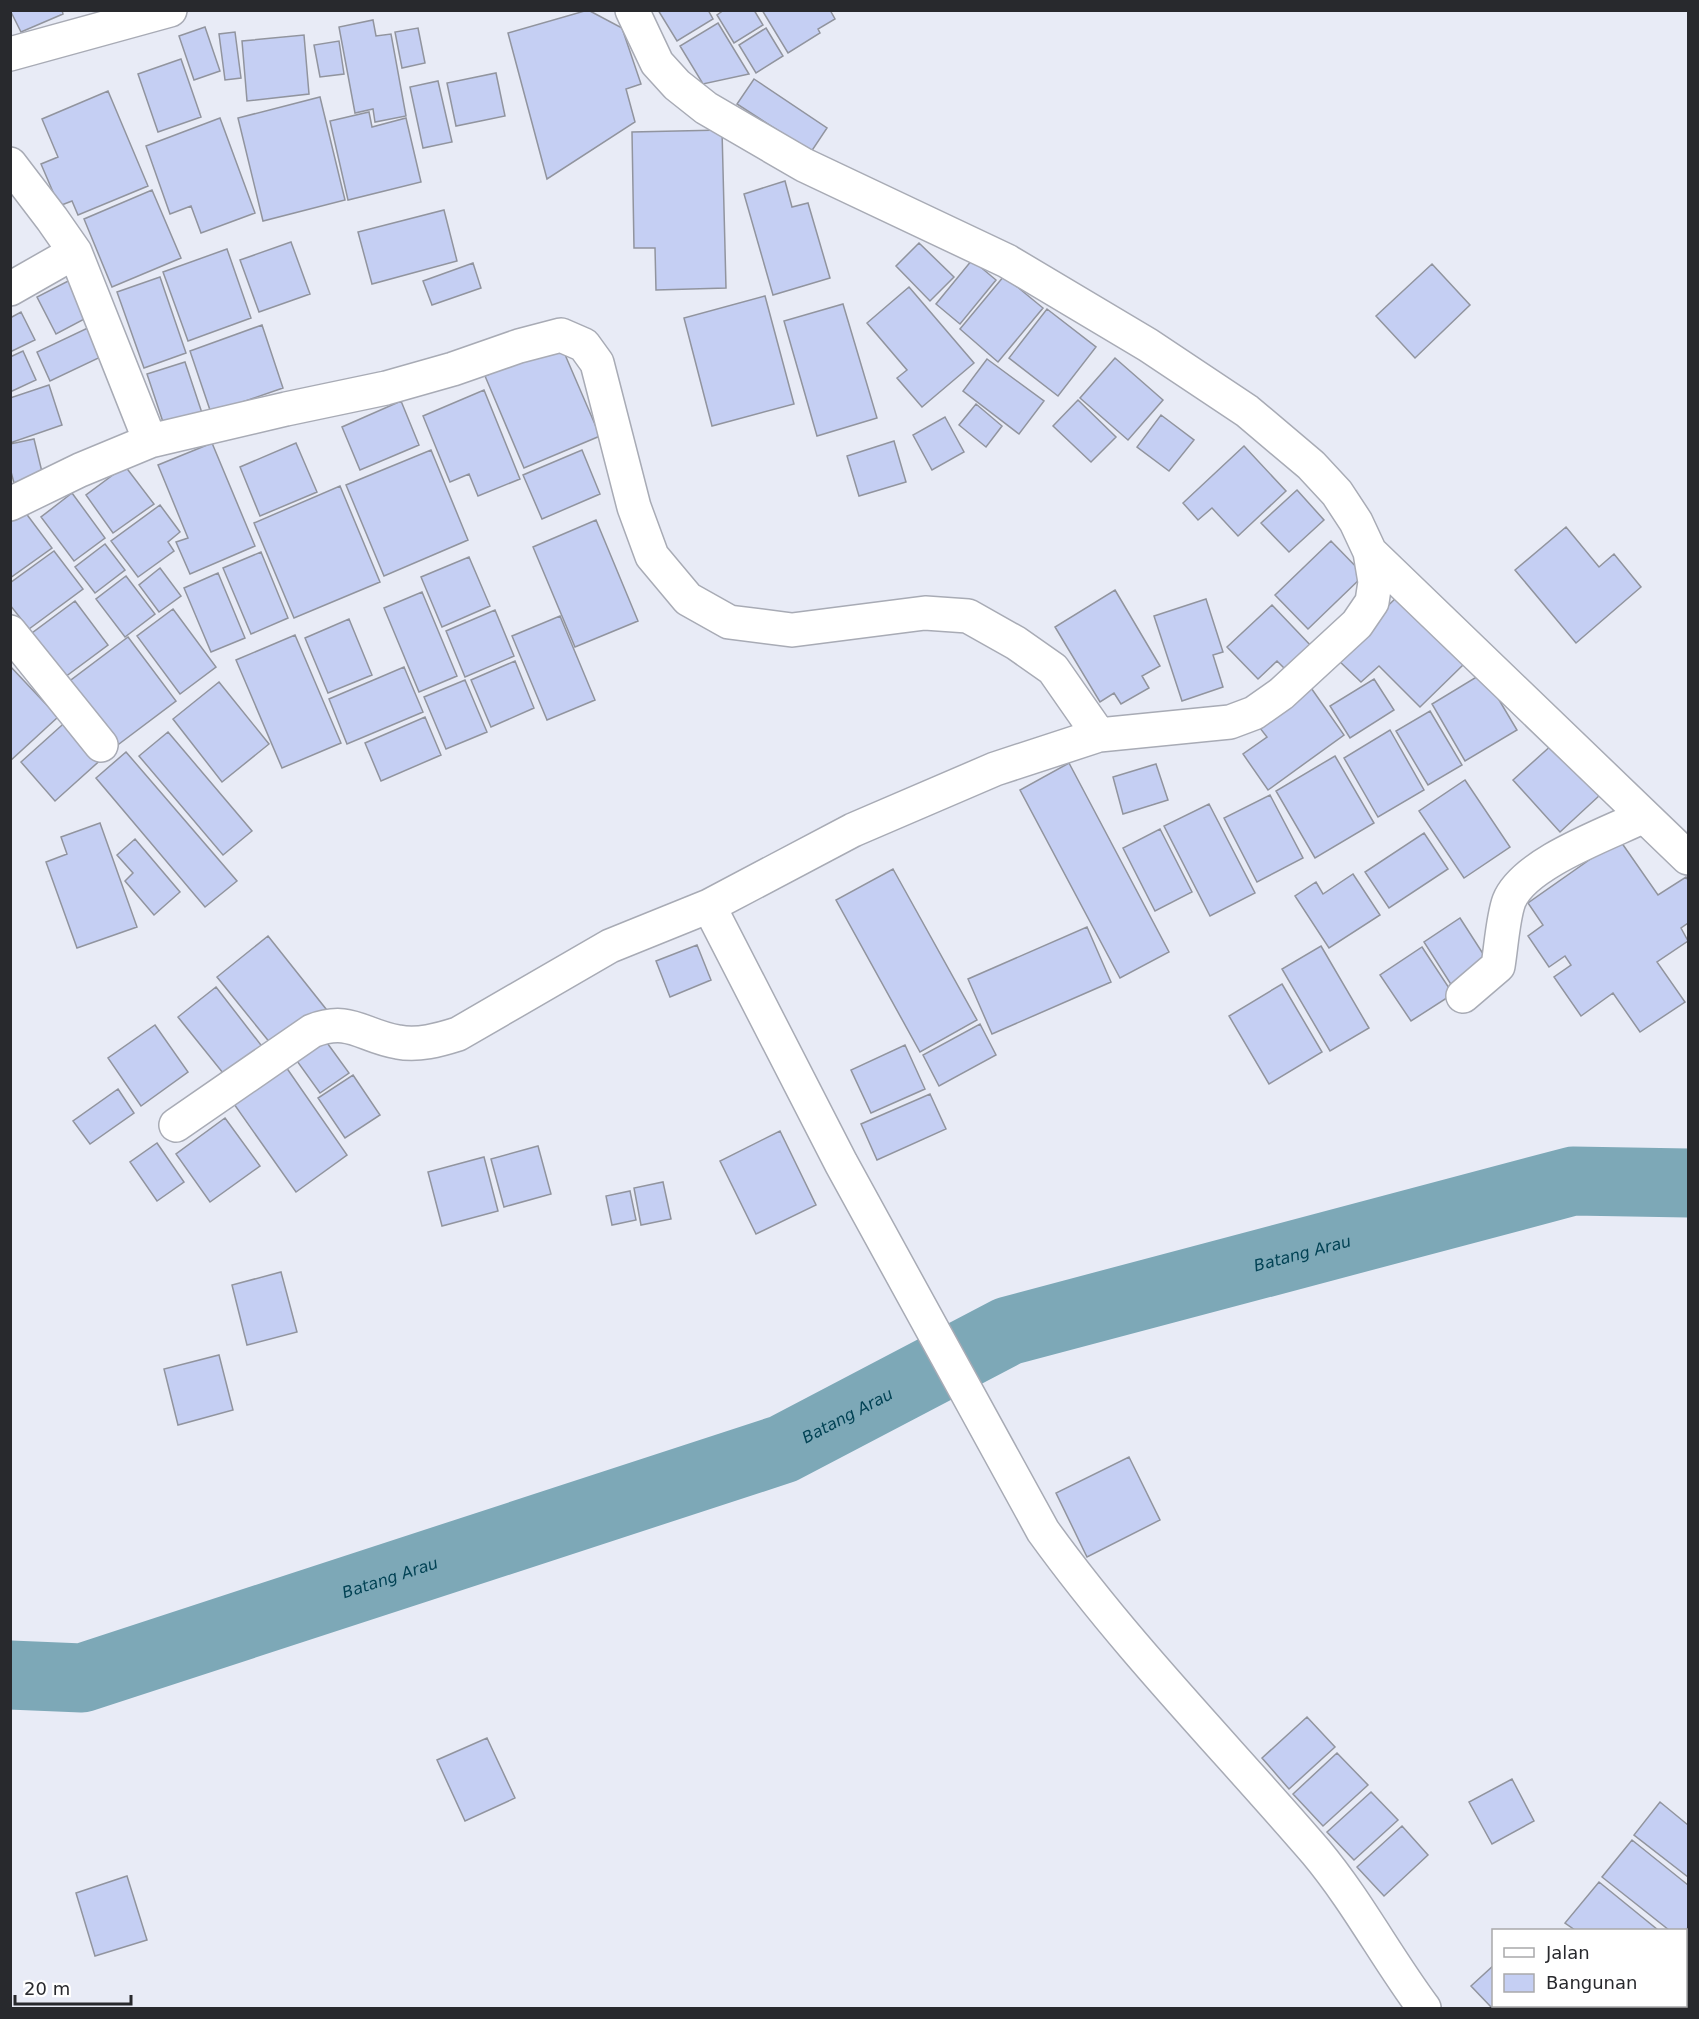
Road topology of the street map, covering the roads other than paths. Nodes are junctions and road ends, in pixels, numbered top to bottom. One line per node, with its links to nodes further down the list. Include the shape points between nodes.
1 (170, 10): 3 (street)
2 (632, 10): 9 (street, via 657,63 706,108 804,165 1007,261 1148,345 1248,411 1337,493)
3 (10, 54)
4 (10, 164): 5 (street)
5 (75, 252): 6 (street); 7 (street)
6 (10, 289)
7 (150, 441): 8 (street); 11 (street, via 386,388 561,335 584,345 597,363 634,507 652,556 688,599 729,622 792,630 925,614 968,616 1053,669)
8 (10, 504)
9 (1370, 552): 11 (street, via 1375,582 1372,602 1357,624 1254,713 1230,722); 13 (street)
10 (10, 632): 12 (street)
11 (1099, 735): 15 (street, via 995,769 864,825)
12 (101, 745)
13 (1644, 816): 14 (street); 16 (street, via 1532,872 1508,902 1498,966)
14 (1689, 858)
15 (709, 906): 17 (street, via 610,946 458,1034 434,1042 398,1042 351,1026 319,1028); 18 (street, via 841,1163 1043,1531 1136,1650 1317,1854)
16 (1463, 996)
17 (176, 1125)
18 (1424, 2008)

